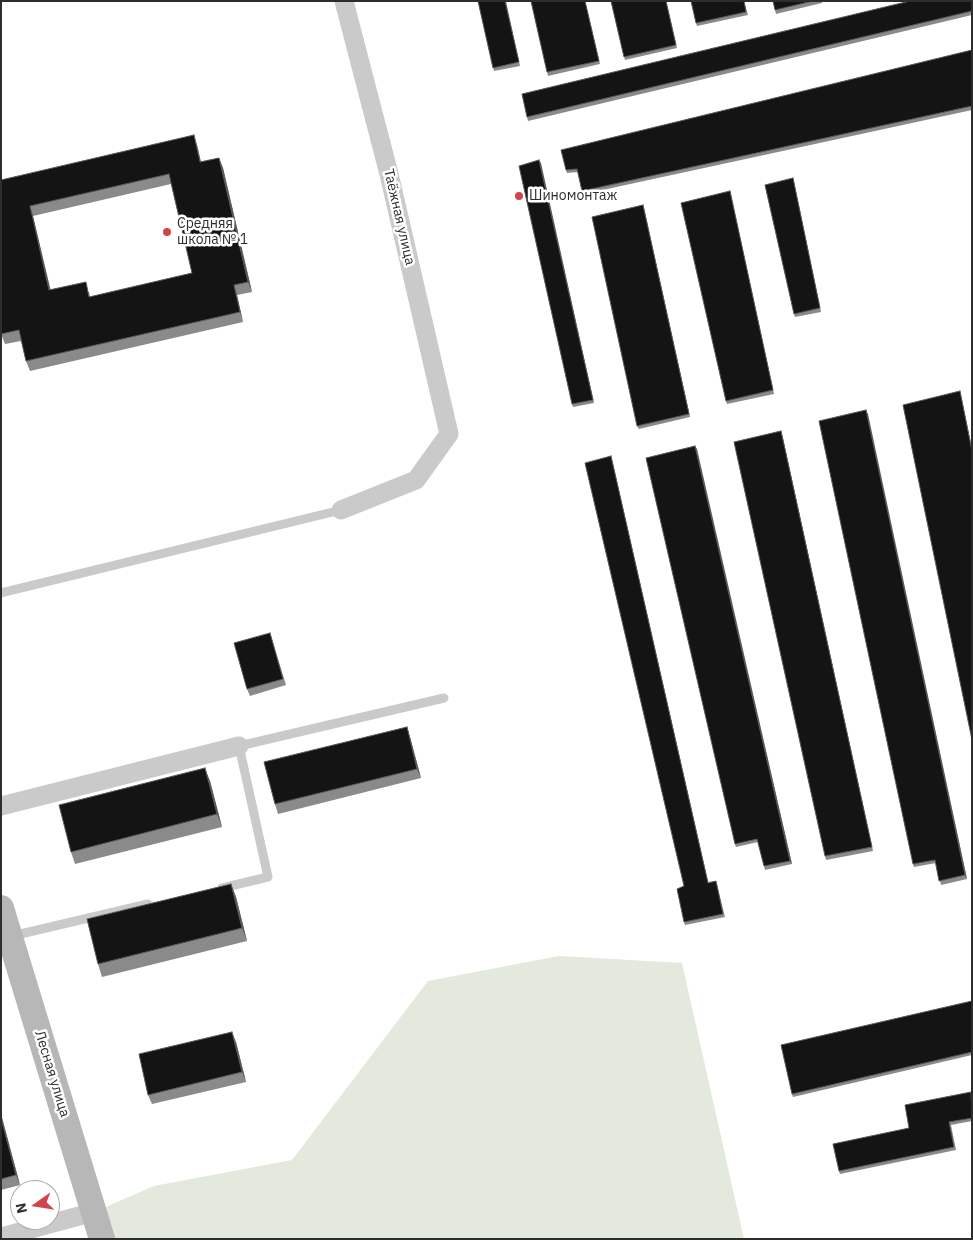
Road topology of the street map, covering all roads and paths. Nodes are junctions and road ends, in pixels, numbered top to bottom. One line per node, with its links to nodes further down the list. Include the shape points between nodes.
1 (344, 1): 2 (street, Таёжная улица, via 389,174 449,434 416,480)
2 (341, 510): 3 (lane)
3 (1, 593)
4 (444, 698): 5 (lane)
5 (239, 746): 6 (street); 7 (lane, via 268,877)
6 (1, 806)
7 (210, 890)
8 (163, 901): 10 (lane)
9 (1, 908): 10 (street, Лесная улица)
10 (9, 936): 11 (street, Лесная улица)
11 (94, 1212): 12 (street); 13 (street, Лесная улица)
12 (1, 1237)
13 (102, 1239)

